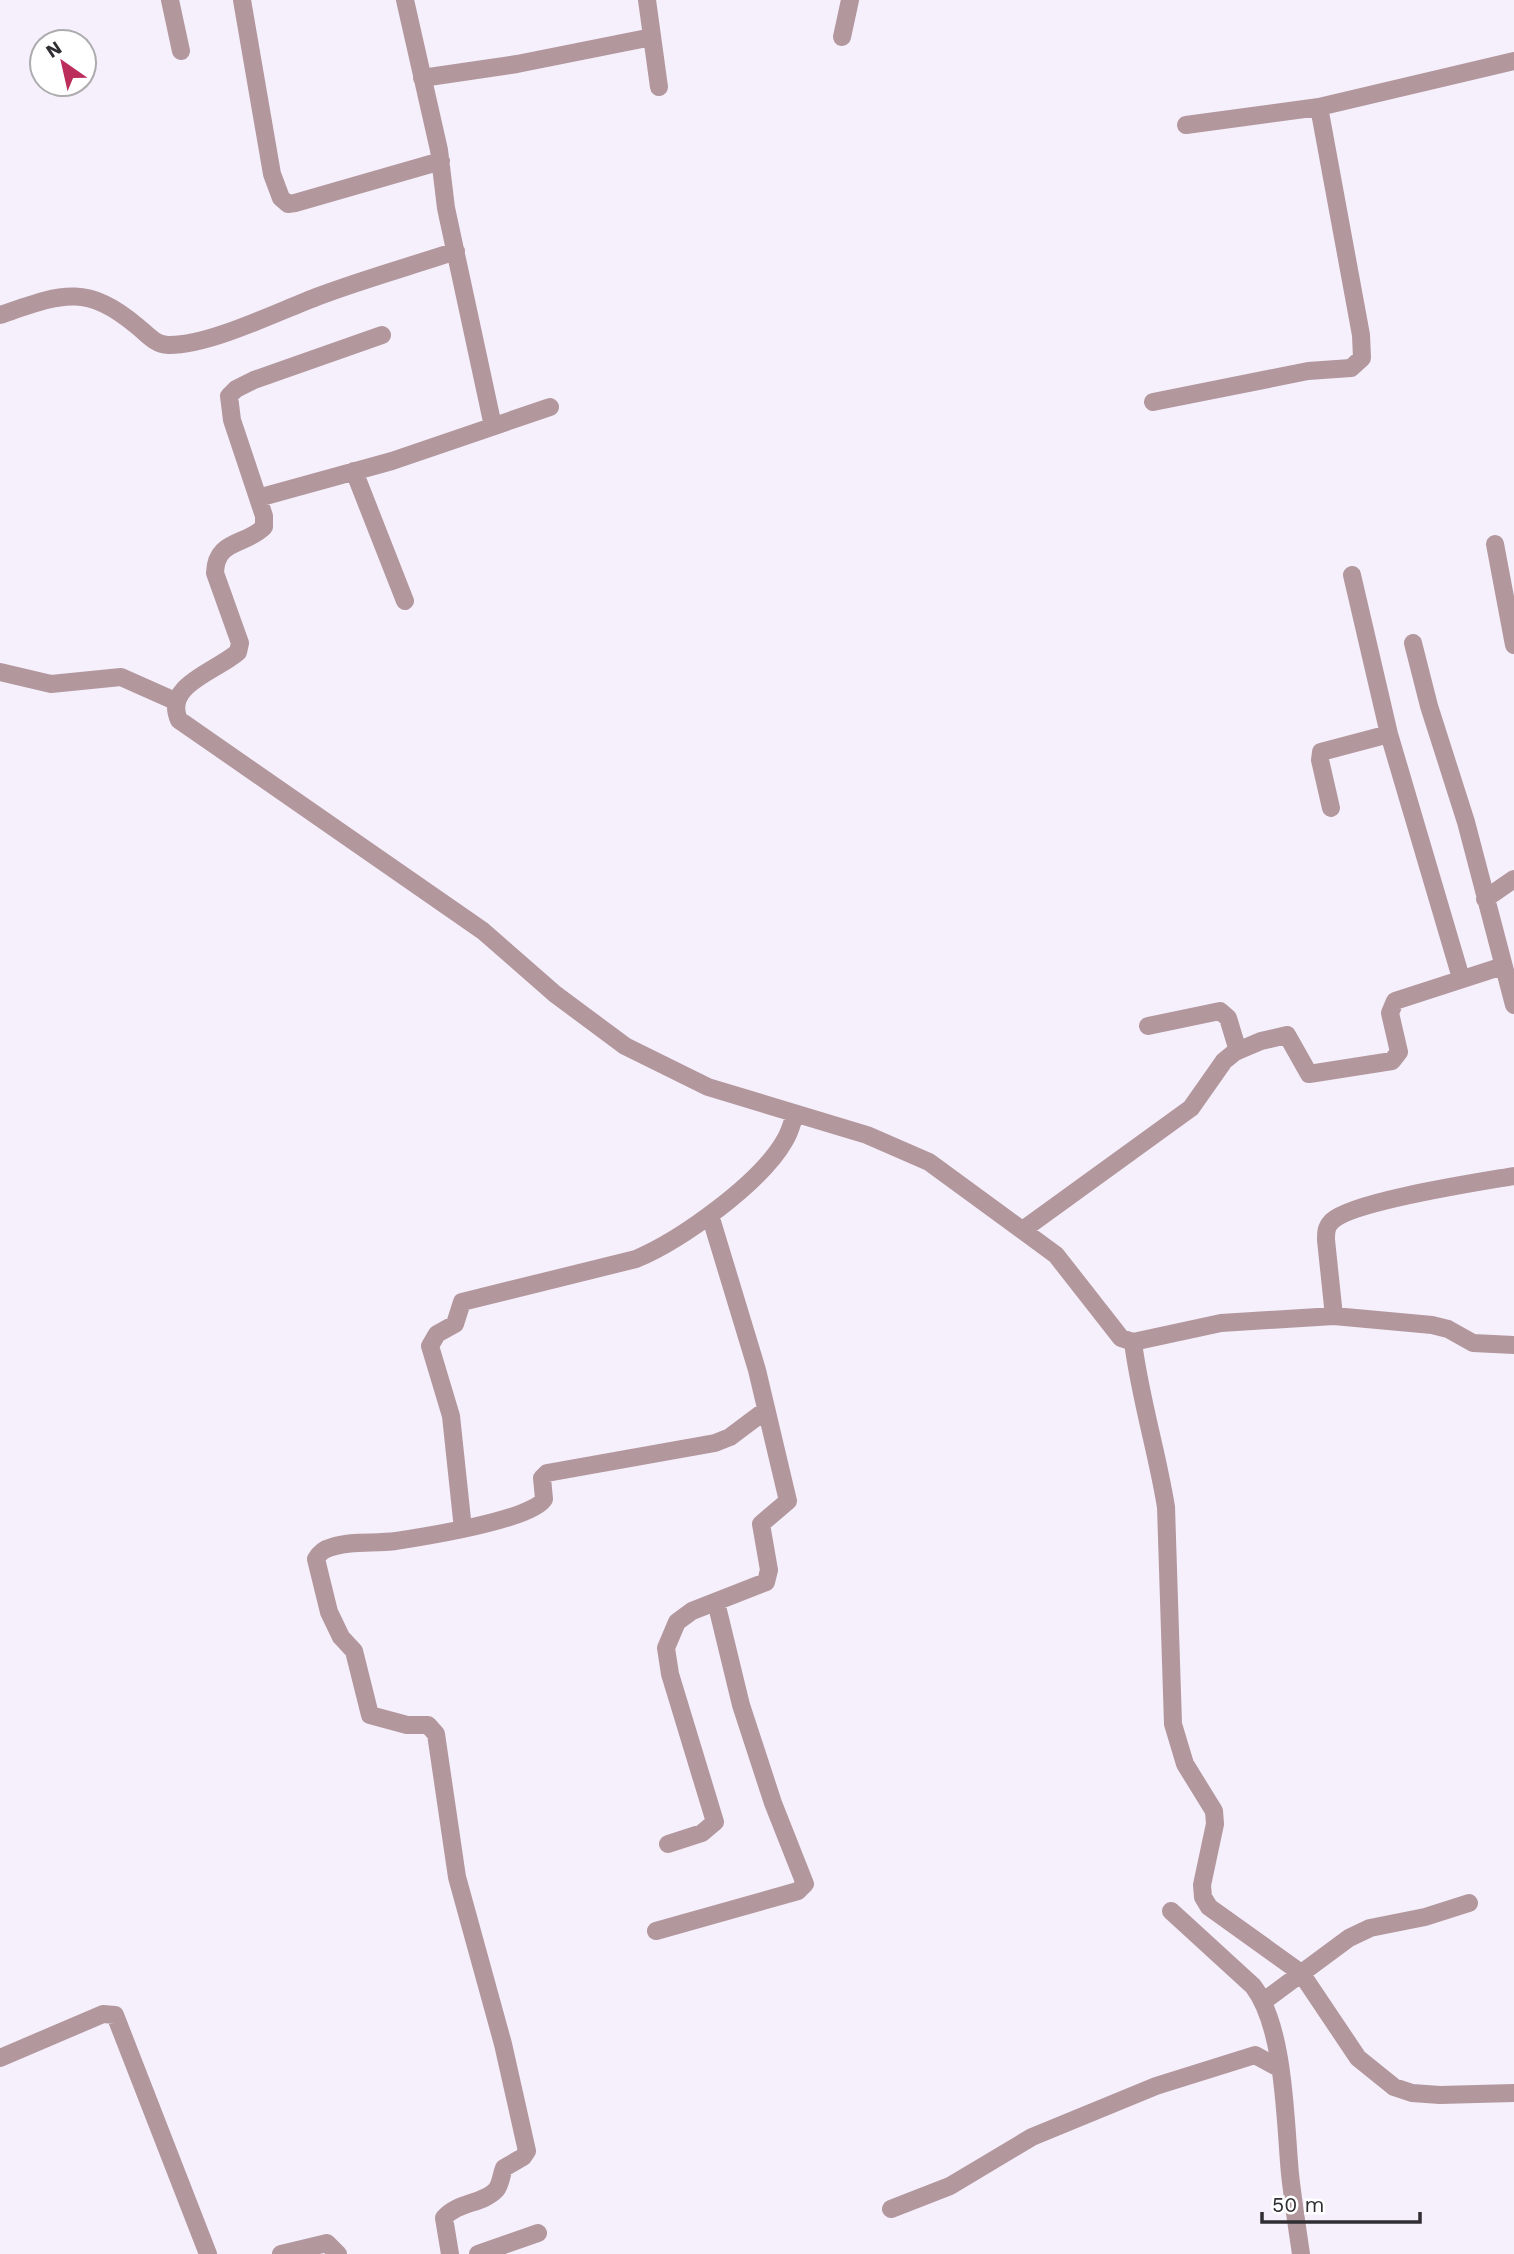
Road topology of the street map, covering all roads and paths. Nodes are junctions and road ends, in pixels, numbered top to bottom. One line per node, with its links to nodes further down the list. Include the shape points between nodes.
1 (170, 0): 8 (street)
2 (242, 0): 14 (street, via 272,174 288,204)
3 (405, 0): 10 (street)
4 (648, 0): 6 (street)
5 (850, 0): 7 (street)
6 (652, 37): 10 (street); 11 (street)
7 (842, 37)
8 (181, 51)
9 (1514, 61): 12 (street)
10 (422, 78): 14 (street)
11 (659, 87)
12 (1319, 107): 13 (street); 18 (street, via 1362,358 1350,368 1308,371)
13 (1186, 125)
14 (441, 161): 15 (street)
15 (456, 251): 16 (street, via 210,337 173,345 153,340 120,312 82,295 51,297); 20 (street)
16 (0, 315)
17 (382, 335): 22 (street, via 254,380 229,396 232,420)
18 (1153, 402)
19 (550, 407): 20 (street)
20 (494, 426): 21 (street)
21 (354, 471): 22 (street); 25 (street)
22 (258, 498): 29 (street, via 264,527 256,536 221,551 215,560 215,573 240,643 238,652 183,688)
23 (1495, 544): 27 (street)
24 (1352, 575): 30 (street)
25 (405, 601)
26 (1413, 642): 33 (street)
27 (1514, 645)
28 (0, 671): 29 (street, via 51,684 121,677)
29 (175, 701): 39 (street, via 179,720 190,730 483,931 555,994 625,1046 708,1087)
30 (1389, 734): 31 (street, via 1321,752); 35 (street)
31 (1331, 807)
32 (1514, 878): 33 (street)
33 (1485, 899): 34 (street)
34 (1503, 966): 35 (street); 36 (street)
35 (1461, 978): 38 (street, via 1395,1001 1390,1013 1399,1052 1392,1061 1309,1074 1287,1035)
36 (1514, 1005)
37 (1148, 1026): 38 (street, via 1220,1011 1228,1018)
38 (1238, 1051): 42 (street, via 1224,1061 1191,1108)
39 (795, 1114): 41 (street, via 775,1153); 42 (street, via 867,1135 929,1162)
40 (1514, 1176): 43 (street, via 1383,1201 1334,1218 1326,1227 1326,1240)
41 (710, 1215): 46 (street); 47 (street, via 664,1247 636,1259 461,1302 455,1324 432,1339 432,1354 451,1416)
42 (1024, 1229): 44 (street, via 1056,1255 1121,1338)
43 (1334, 1316): 44 (street, via 1221,1323); 45 (street, via 1432,1325 1473,1343)
44 (1133, 1342): 53 (street, via 1139,1392 1166,1507 1173,1724 1179,1749 1214,1811 1203,1897 1217,1915)
45 (1514, 1345)
46 (766, 1410): 47 (street, via 715,1443 547,1473 542,1478 541,1506); 48 (street, via 788,1501 761,1524 770,1576 761,1586)
47 (463, 1529): 63 (street, via 333,1546 316,1559 329,1612 354,1651 370,1714 407,1725 428,1725 436,1734 457,1877 527,2151 504,2168 492,2193 449,2211 444,2218)
48 (716, 1602): 49 (street, via 677,1622 666,1648 715,1822 702,1833); 52 (street, via 741,1705 805,1884 798,1891)
49 (668, 1844)
50 (1469, 1902): 53 (street, via 1370,1928 1332,1948)
51 (1171, 1911): 54 (street)
52 (656, 1931)
53 (1301, 1973): 54 (street); 57 (street, via 1358,2058 1394,2087 1440,2095)
54 (1264, 2001): 56 (street)
55 (0, 2058): 60 (street, via 103,2014 115,2015)
56 (1279, 2068): 58 (street, via 1255,2055 1156,2086 1032,2137 950,2186); 65 (street)
57 (1514, 2093)
58 (891, 2208)
59 (538, 2233): 64 (street)
60 (208, 2254)
61 (281, 2254): 62 (street, via 327,2243)
62 (338, 2254)
63 (450, 2254)
64 (478, 2254)
65 (1301, 2254)

